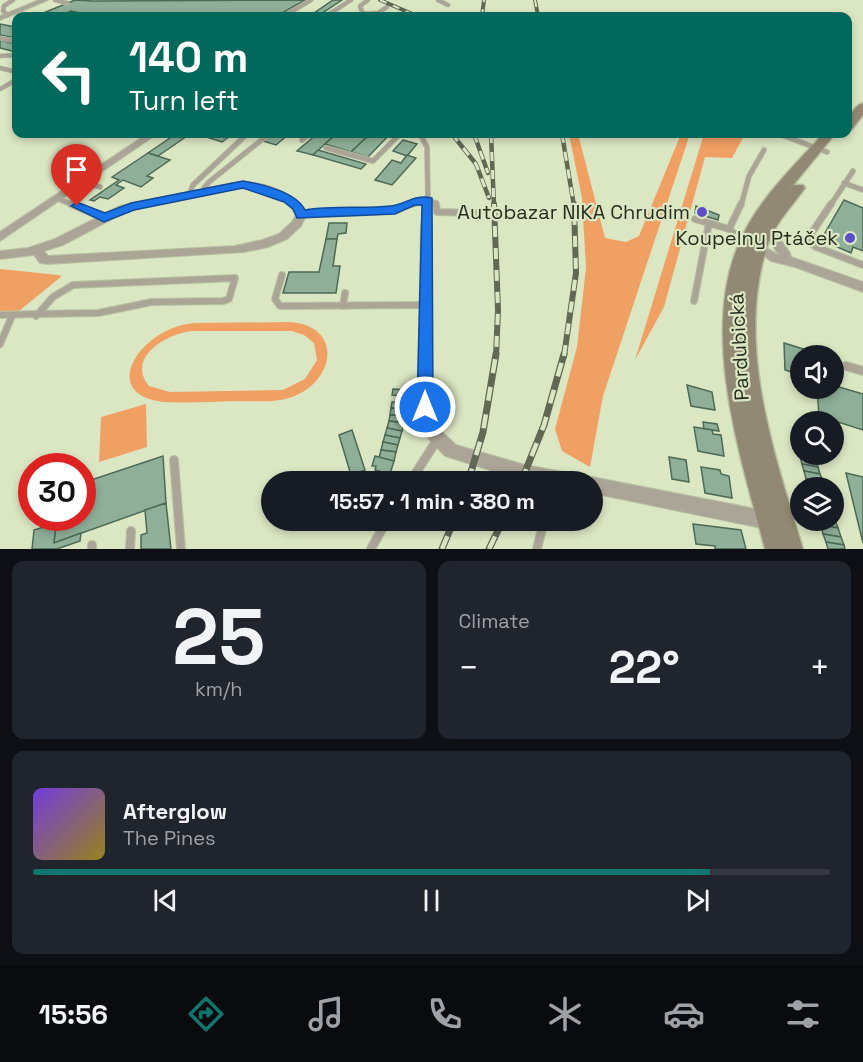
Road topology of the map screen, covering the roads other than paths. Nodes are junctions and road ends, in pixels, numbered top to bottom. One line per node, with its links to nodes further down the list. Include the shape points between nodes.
1 (13, 0): 15 (lane, via 4,6)
2 (45, 0): 15 (street)
3 (55, 0): 8 (lane)
4 (311, 0): 11 (lane)
5 (351, 0): 12 (lane)
6 (368, 0): 13 (lane, via 360,6)
7 (438, 0): 9 (lane)
8 (67, 3)
9 (448, 5)
10 (387, 7): 14 (lane)
11 (291, 12)
12 (332, 12)
13 (361, 12)
14 (380, 12)
15 (4, 14): 16 (street)
16 (0, 18)
17 (0, 50): 18 (lane)
18 (2, 55)
19 (12, 82): 21 (lane)
20 (0, 83): 21 (lane)
21 (7, 85): 22 (lane)
22 (0, 89)
23 (863, 95): 24 (main road)
24 (852, 115)
25 (146, 138): 39 (street)
26 (243, 138): 44 (lane, via 193,185)
27 (264, 138): 43 (lane, via 209,182)
28 (304, 138): 34 (lane)
29 (396, 138): 35 (lane, via 373,161)
30 (422, 138): 46 (lane, via 427,147)
31 (790, 138): 37 (lane)
32 (827, 138): 37 (main road, Pardubická)
33 (836, 138): 37 (main road, Pardubická)
34 (302, 140)
35 (326, 148)
36 (765, 150): 54 (lane, via 748,176 740,209)
37 (822, 150): 53 (main road, Pardubická); 56 (main road, Pardubická, via 770,206)
38 (853, 171): 40 (lane)
39 (81, 181): 41 (lane); 45 (street)
40 (844, 183): 42 (lane); 60 (lane, via 807,240)
41 (100, 188)
42 (863, 190)
43 (205, 192): 44 (street); 48 (street, via 250,185 292,202)
44 (189, 195): 49 (street, via 124,208)
45 (56, 198): 49 (lane); 55 (street)
46 (428, 201): 47 (lane, via 436,203 437,212); 48 (lane, via 413,201 395,210); 52 (lane)
47 (478, 213)
48 (302, 215): 57 (street, via 282,237 235,249 48,261)
49 (104, 218): 57 (street)
50 (695, 219): 51 (lane)
51 (709, 223): 54 (lane); 65 (lane)
52 (426, 224): 66 (street)
53 (767, 229): 56 (main road, Pardubická); 59 (street)
54 (729, 230): 56 (lane)
55 (0, 237)
56 (752, 246): 59 (street); 61 (main road, Pardubická); 79 (main road, Pardubická, via 733,298 735,349 741,406)
57 (37, 250): 58 (street)
58 (0, 255)
59 (789, 260): 61 (street); 63 (street)
60 (863, 265)
61 (753, 267): 79 (main road, Pardubická, via 746,312 749,351)
62 (282, 275): 67 (lane, via 277,304)
63 (863, 287)
64 (345, 293): 67 (lane)
65 (694, 301)
66 (426, 305): 67 (lane); 74 (street, via 425,407)
67 (343, 306)
68 (0, 315): 69 (lane)
69 (12, 316): 70 (lane); 71 (lane)
70 (36, 316): 70 (lane, via 98,313 152,302 227,300 235,278 73,285 53,297)
71 (0, 344)
72 (846, 366): 73 (lane)
73 (863, 371)
74 (438, 440): 76 (lane); 77 (street, via 456,453)
75 (174, 460): 84 (lane)
76 (417, 471)
77 (519, 471)
78 (603, 487): 79 (street)
79 (777, 522): 87 (main road, Pardubická); 88 (main road, Pardubická)
80 (131, 531): 83 (lane)
81 (381, 531): 85 (lane)
82 (541, 531): 86 (lane)
83 (130, 549)
84 (181, 549)
85 (371, 549)
86 (537, 549)
87 (777, 549)
88 (791, 549)

